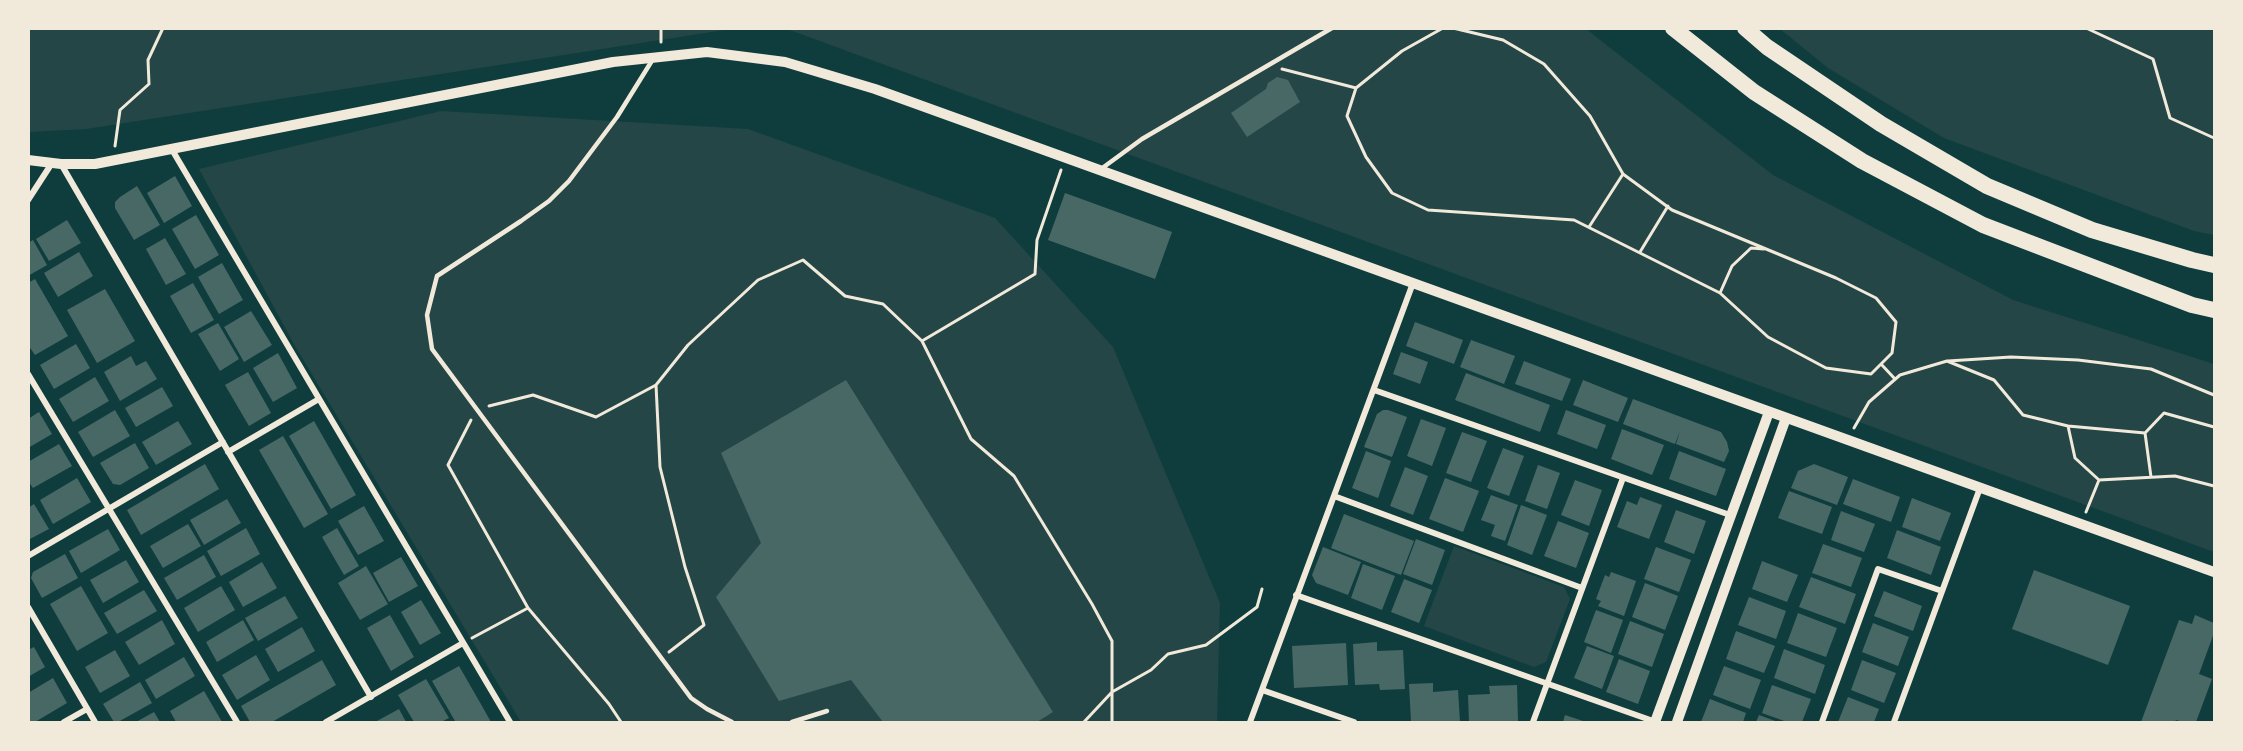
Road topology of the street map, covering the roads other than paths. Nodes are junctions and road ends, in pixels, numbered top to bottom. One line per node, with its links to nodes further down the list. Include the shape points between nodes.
1 (1332, 28): 8 (lane, via 1142,139)
2 (1673, 28): 12 (highway, via 1754,92 1862,161 1973,219 2192,305)
3 (1745, 28): 10 (highway, via 1881,124 1987,186 2091,230)
4 (655, 56): 5 (street); 8 (street, via 707,52 785,62 875,89); 43 (lane, via 617,117 569,181 549,201 437,276 427,315 432,349 691,698)
5 (171, 148): 7 (street, via 95,164); 15 (street)
6 (28, 160): 7 (street)
7 (56, 163): 9 (street); 18 (street)
8 (1100, 171): 11 (street)
9 (28, 200)
10 (2214, 265)
11 (1413, 283): 14 (street); 16 (street)
12 (2214, 310)
13 (28, 374): 23 (street)
14 (1374, 390): 20 (street); 22 (street)
15 (319, 399): 19 (street); 31 (street)
16 (1769, 412): 17 (street); 24 (street)
17 (1786, 417): 21 (street); 48 (street)
18 (223, 442): 19 (street); 23 (street)
19 (228, 452): 34 (street)
20 (1623, 478): 24 (street); 27 (street)
21 (1980, 488): 26 (street); 28 (street)
22 (1334, 496): 27 (street); 29 (street)
23 (109, 508): 25 (street); 40 (street)
24 (1730, 515): 37 (street)
25 (28, 556)
26 (2214, 572)
27 (1582, 588): 32 (street)
28 (1942, 591): 49 (street, via 1878,569); 50 (street)
29 (1296, 595): 32 (street); 33 (street)
30 (28, 608): 35 (street)
31 (463, 643): 34 (street); 42 (street)
32 (1548, 684): 37 (street); 47 (street)
33 (1262, 690): 45 (street); 46 (street)
34 (371, 697): 41 (street)
35 (87, 709): 38 (street); 39 (street)
36 (827, 711): 44 (lane)
37 (1655, 722)
38 (64, 723)
39 (95, 723)
40 (237, 723)
41 (326, 723)
42 (510, 723)
43 (732, 723)
44 (792, 723)
45 (1250, 723)
46 (1354, 723)
47 (1533, 723)
48 (1677, 723)
49 (1822, 723)
50 (1894, 723)

